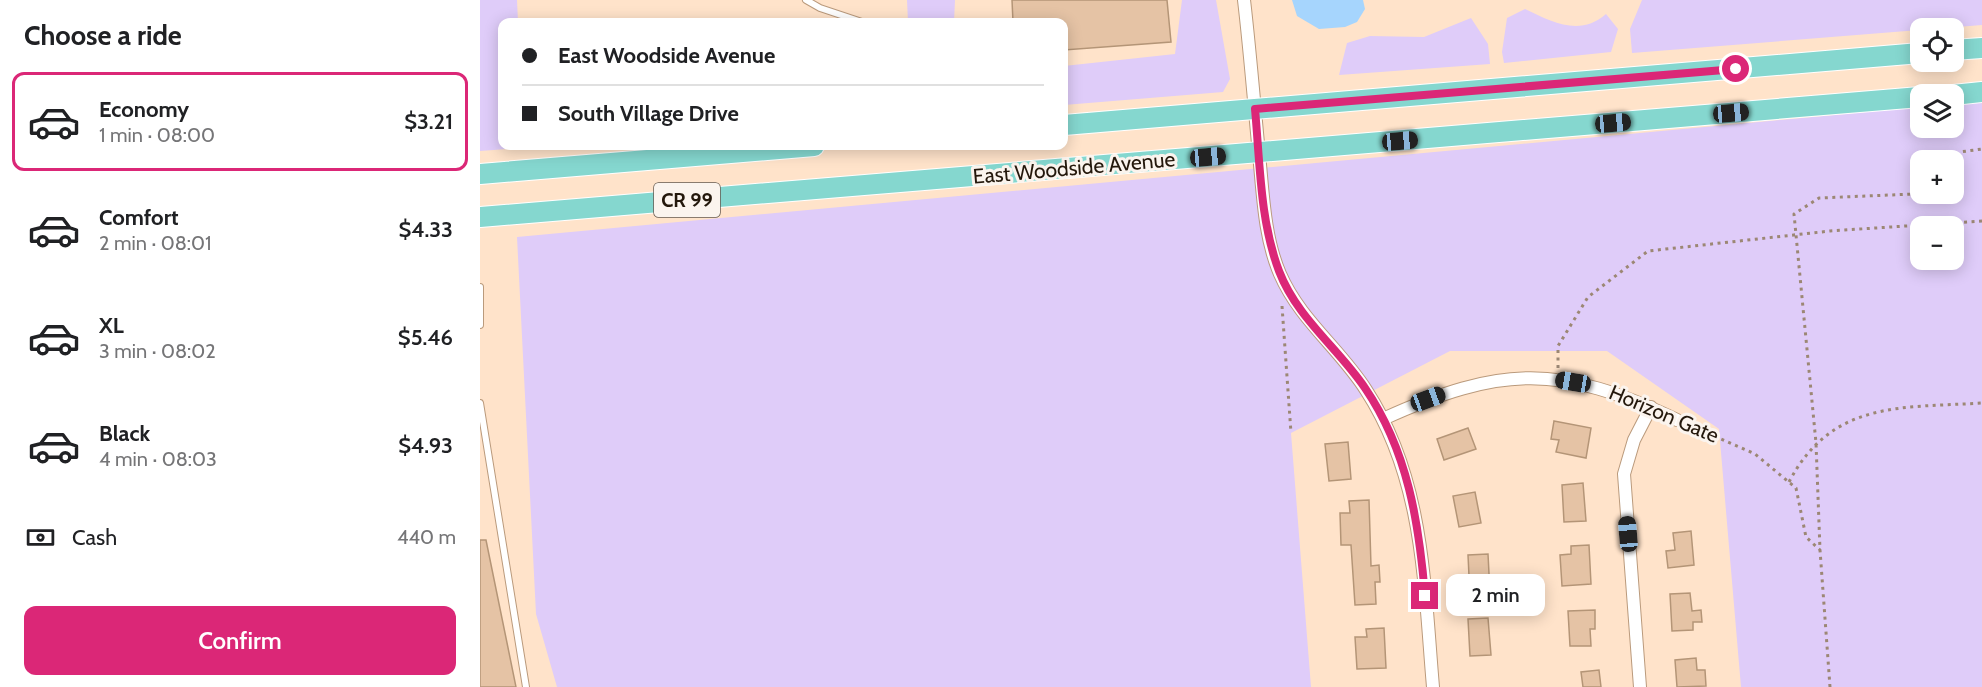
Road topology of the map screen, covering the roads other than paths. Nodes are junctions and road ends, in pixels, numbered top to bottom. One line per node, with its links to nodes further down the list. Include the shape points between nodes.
1 (806, 0): 3 (lane)
2 (1244, 0): 10 (street)
3 (850, 18)
4 (1982, 48): 5 (main road)
5 (1964, 49)
6 (1910, 54): 10 (main road, East Woodside Avenue)
7 (1982, 92): 8 (main road)
8 (1964, 94)
9 (1910, 99): 13 (main road, East Woodside Avenue / CR 99)
10 (1255, 109): 11 (main road, East Woodside Avenue); 13 (street)
11 (1068, 125)
12 (766, 150): 14 (main road, CR 99)
13 (1259, 153): 15 (main road, East Woodside Avenue / CR 99); 20 (street, via 1267,225 1280,273 1295,302 1365,387)
14 (480, 174)
15 (480, 217)
16 (480, 287): 17 (lane)
17 (480, 325)
18 (480, 403): 22 (lane)
19 (1651, 407): 20 (street, Horizon Gate, via 1615,392 1559,380 1504,378 1428,399); 21 (street, Horizon Gate); 24 (street, via 1630,448 1624,474)
20 (1383, 418): 23 (street, via 1405,472 1417,519)
21 (1677, 420)
22 (526, 687)
23 (1433, 687)
24 (1640, 687)

